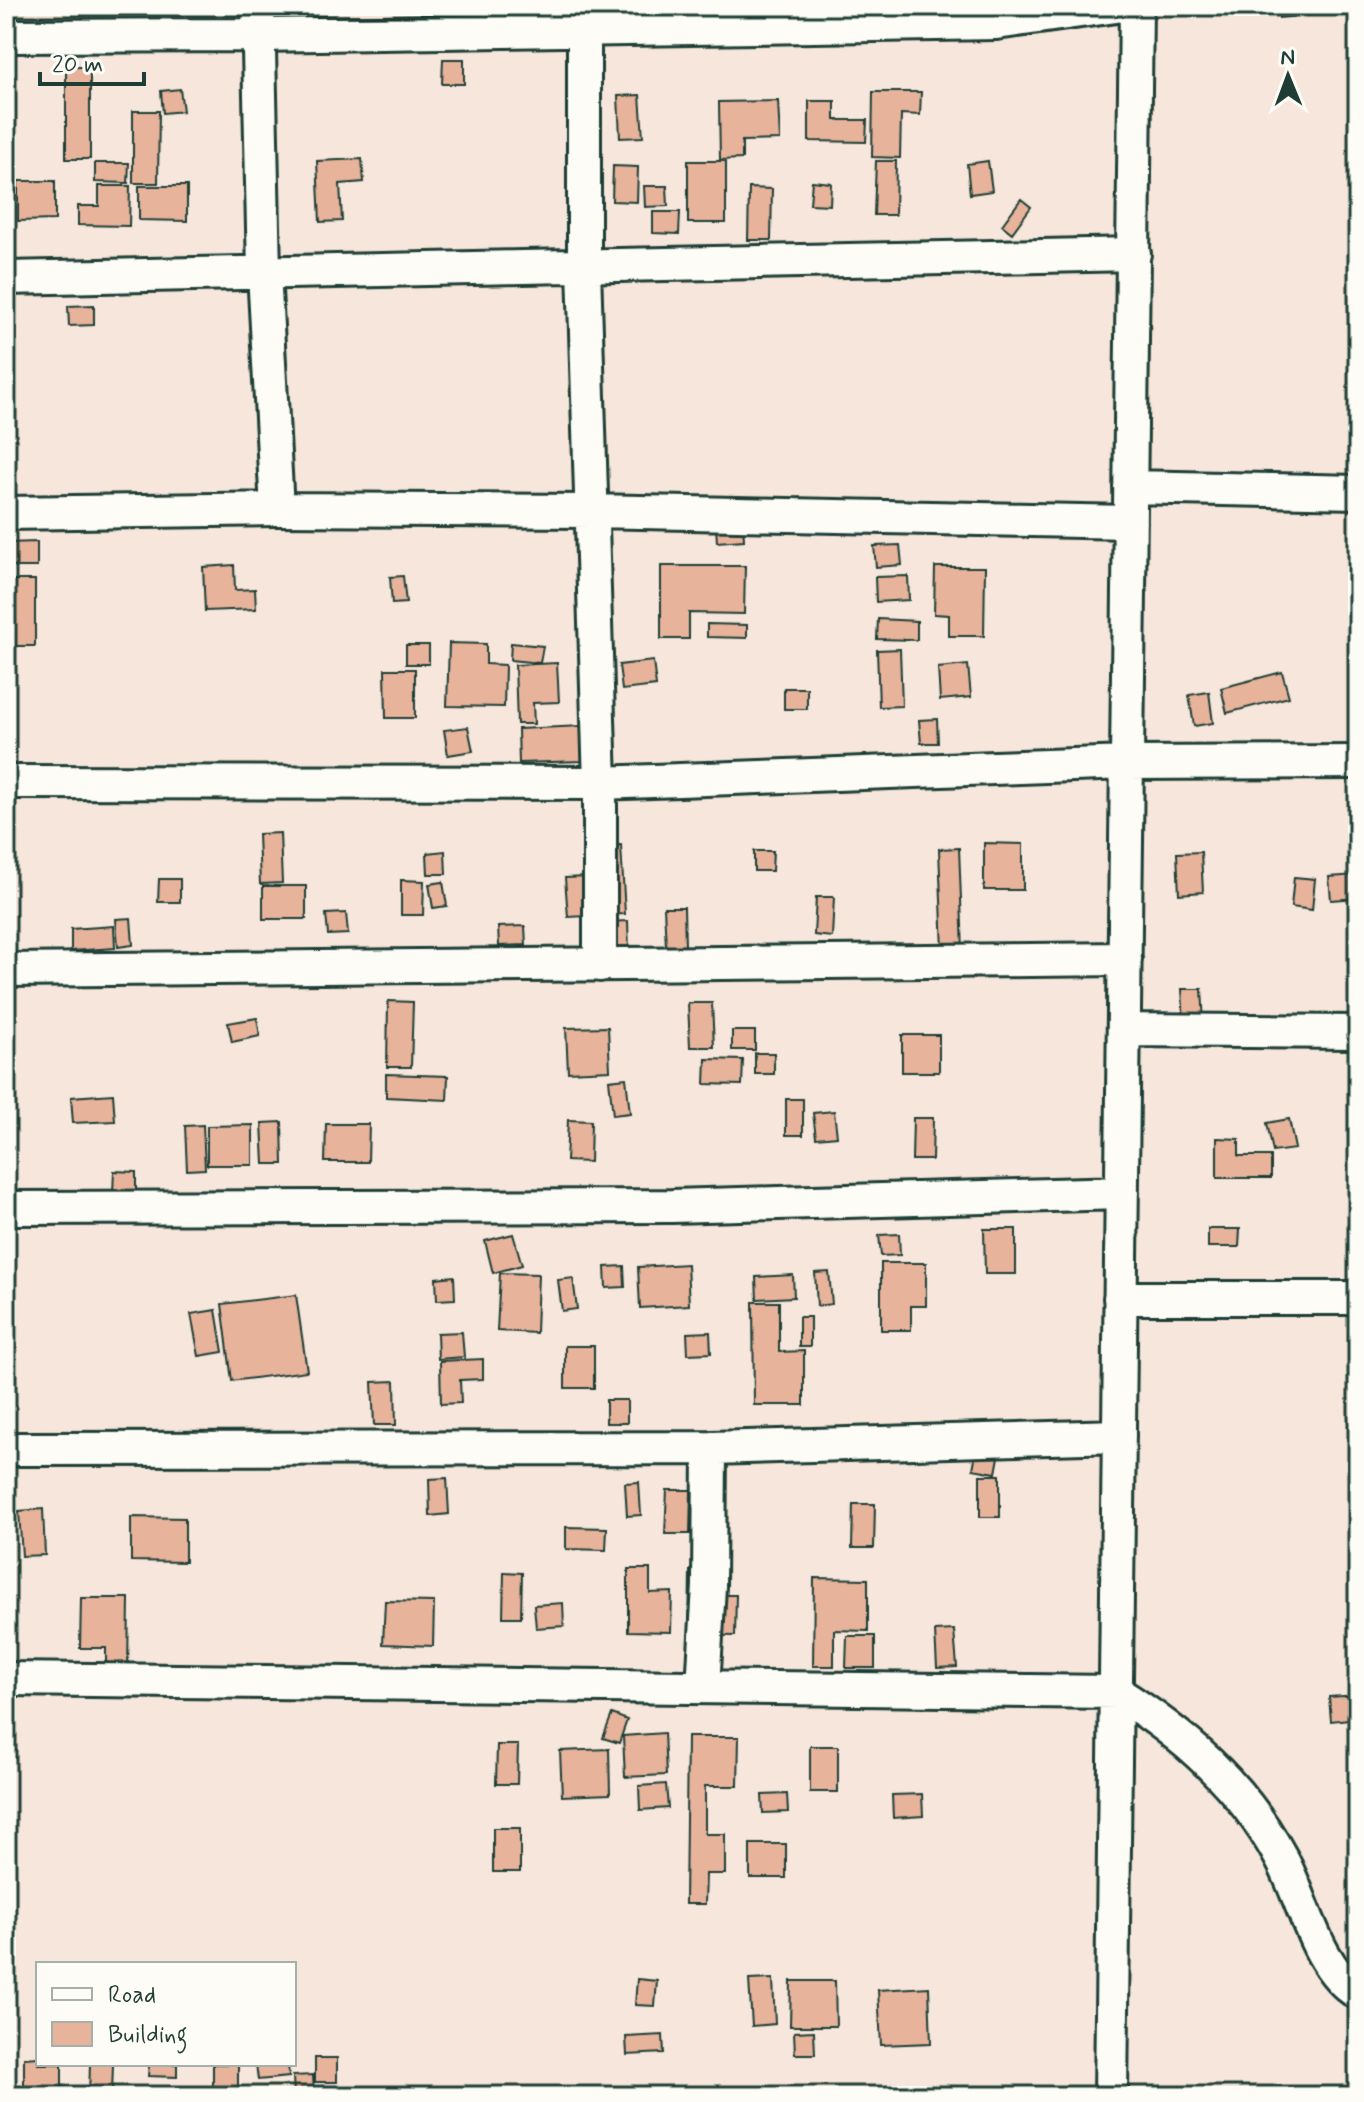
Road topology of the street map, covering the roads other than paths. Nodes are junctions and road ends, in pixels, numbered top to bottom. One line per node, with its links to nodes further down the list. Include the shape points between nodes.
1 (1116, 6): 4 (street, via 996,23)
2 (1136, 6): 6 (street)
3 (258, 20): 4 (street); 5 (street); 8 (street)
4 (584, 30): 7 (street)
5 (6, 36)
6 (1134, 254): 7 (street); 10 (street)
7 (584, 268): 8 (street); 13 (street)
8 (264, 272): 9 (street); 12 (street)
9 (6, 278)
10 (1130, 487): 11 (street); 15 (street)
11 (1358, 492)
12 (277, 509): 13 (street); 14 (street)
13 (592, 511): 15 (street); 19 (street)
14 (6, 513)
15 (1130, 522): 17 (street)
16 (1358, 762): 17 (street)
17 (1127, 763): 19 (street); 20 (street)
18 (6, 782): 19 (street)
19 (600, 783): 21 (street)
20 (1125, 959): 21 (street); 23 (street)
21 (600, 965): 22 (street)
22 (6, 970)
23 (1124, 1030): 24 (street); 25 (street)
24 (1358, 1032)
25 (1122, 1193): 26 (street, via 672,1206); 27 (street)
26 (6, 1208)
27 (1120, 1298): 28 (street); 29 (street)
28 (1358, 1298)
29 (1119, 1436): 30 (street); 34 (street)
30 (710, 1448): 31 (street); 33 (street)
31 (6, 1449)
32 (6, 1679): 33 (street)
33 (703, 1687): 34 (street)
34 (1116, 1692): 35 (street, via 1193,1747 1256,1817 1300,1896 1315,1938 1343,1984); 36 (street)
35 (1358, 1993)
36 (1111, 2096)

